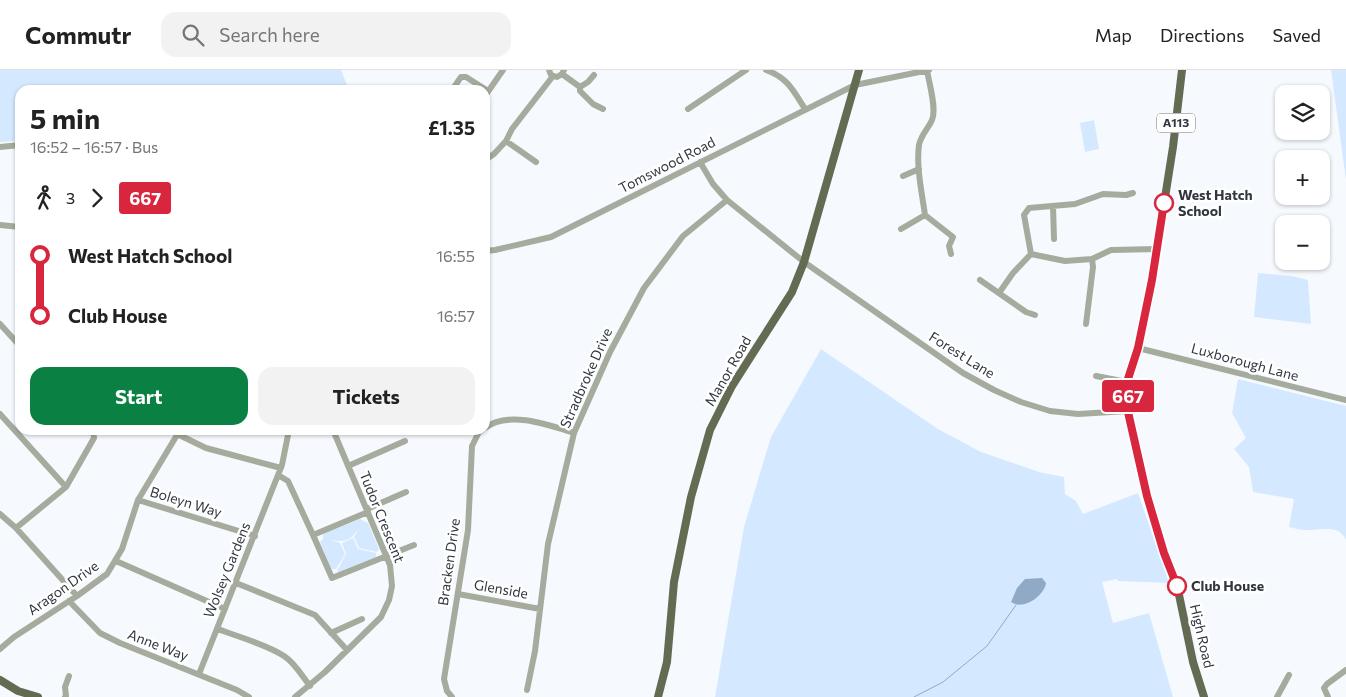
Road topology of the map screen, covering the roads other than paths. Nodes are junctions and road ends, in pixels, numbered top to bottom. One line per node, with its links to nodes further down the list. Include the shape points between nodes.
1 (503, 70): 15 (street)
2 (746, 70): 17 (street)
3 (766, 70): 8 (street)
4 (859, 70): 13 (main road, Manor Road)
5 (928, 70): 13 (street, Tomswood Road); 25 (street, via 934,111 919,144)
6 (1182, 70): 35 (main road, High Road / A113)
7 (563, 72): 9 (street, via 557,77); 14 (street)
8 (781, 72): 18 (street)
9 (551, 73): 19 (street)
10 (594, 75): 14 (street)
11 (455, 85): 12 (street, via 461,77 466,77)
12 (476, 85)
13 (855, 85): 18 (street, Tomswood Road); 40 (main road, Manor Road)
14 (580, 87): 16 (street, via 584,97)
15 (490, 90)
16 (603, 109)
17 (688, 109)
18 (805, 109): 24 (street, Tomswood Road)
19 (506, 141): 22 (street); 23 (street)
20 (15, 145): 21 (street)
21 (0, 147)
22 (490, 157)
23 (536, 162)
24 (700, 162): 28 (street, Forest Lane); 36 (street, Tomswood Road, via 551,237)
25 (919, 169): 26 (street); 30 (street)
26 (903, 176)
27 (1133, 193): 29 (street, via 1103,194 1075,204)
28 (727, 200): 40 (street, Forest Lane); 55 (street, Stradbroke Drive, via 683,236 644,288 610,352)
29 (1053, 206): 34 (street); 38 (street, via 1028,208 1024,215)
30 (925, 215): 33 (street); 37 (street, via 953,237 949,246)
31 (0, 225): 32 (street)
32 (15, 226)
33 (901, 229)
34 (1054, 239)
35 (1157, 249): 39 (street, via 1111,250); 47 (main road, High Road / A113)
36 (490, 250)
37 (951, 254)
38 (1031, 254): 39 (street, via 1066,261); 42 (street)
39 (1092, 259): 45 (street)
40 (804, 262): 51 (street, Forest Lane, via 963,373 994,390 1050,411 1078,414); 102 (main road, Manor Road, via 792,292 732,386 710,430 681,544 667,662)
41 (980, 280): 42 (street)
42 (999, 293): 43 (street)
43 (1035, 316)
44 (0, 324): 46 (street)
45 (1086, 324)
46 (15, 340)
47 (1138, 348): 49 (main road, High Road / A113); 50 (street, Luxborough Lane)
48 (1096, 376): 49 (street)
49 (1127, 382): 51 (main road, High Road / A113)
50 (1346, 400)
51 (1128, 412): 103 (main road, High Road / A113, via 1147,496 1178,590)
52 (0, 414): 54 (street)
53 (490, 424): 55 (street, Bracken Drive, via 509,420 536,421)
54 (15, 431)
55 (574, 433): 83 (street, Stradbroke Drive, via 548,544)
56 (19, 435): 67 (street)
57 (94, 435): 67 (street)
58 (176, 435): 69 (street, Aragon Drive)
59 (183, 435): 65 (street, via 206,448)
60 (288, 435): 65 (street, Wolsey Gardens)
61 (335, 435): 64 (street, Tudor Crescent)
62 (478, 435): 79 (street, Bracken Drive, via 472,446 468,530)
63 (405, 441): 64 (street)
64 (348, 466): 70 (street, Tudor Crescent)
65 (281, 468): 66 (street, Wolsey Gardens)
66 (278, 475): 73 (street, via 288,481); 74 (street, Wolsey Gardens)
67 (66, 488): 72 (street)
68 (406, 492): 70 (street)
69 (138, 500): 74 (street, Boleyn Way); 77 (street, Aragon Drive)
70 (367, 511): 73 (street); 76 (street, Tudor Crescent)
71 (0, 514): 72 (street)
72 (16, 528): 80 (street)
73 (313, 535): 76 (street, via 332,578)
74 (255, 536): 78 (street, Wolsey Gardens)
75 (414, 545): 76 (street)
76 (386, 556): 88 (street, Tudor Crescent, via 392,586 385,608 381,617)
77 (116, 561): 80 (street, Aragon Drive, via 106,574); 82 (street)
78 (236, 583): 82 (street, Wolsey Gardens); 86 (street, via 315,615)
79 (458, 594): 83 (street, Glenside); 101 (street, Bracken Drive, via 444,679)
80 (77, 596): 81 (street, Aragon Drive)
81 (69, 601): 87 (street, Aragon Drive); 90 (street, Anne Way, via 100,633)
82 (225, 609): 85 (street, Wolsey Gardens)
83 (540, 609): 95 (street, Stradbroke Drive)
84 (362, 619): 86 (street)
85 (218, 629): 90 (street, Wolsey Gardens); 94 (street, via 284,656)
86 (331, 633): 88 (street)
87 (0, 649)
88 (347, 650): 94 (street, Tudor Crescent)
89 (1346, 670): 105 (street, via 1324,688)
90 (200, 674): 99 (street, Anne Way)
91 (1290, 675): 104 (street)
92 (69, 676): 98 (street, via 65,686)
93 (0, 680): 96 (main road)
94 (310, 686): 100 (street, Tudor Crescent)
95 (527, 690)
96 (18, 694): 97 (main road)
97 (38, 697)
98 (67, 697)
99 (249, 697)
100 (295, 697)
101 (452, 697)
102 (658, 697)
103 (1204, 697)
104 (1277, 697)
105 (1328, 697)

